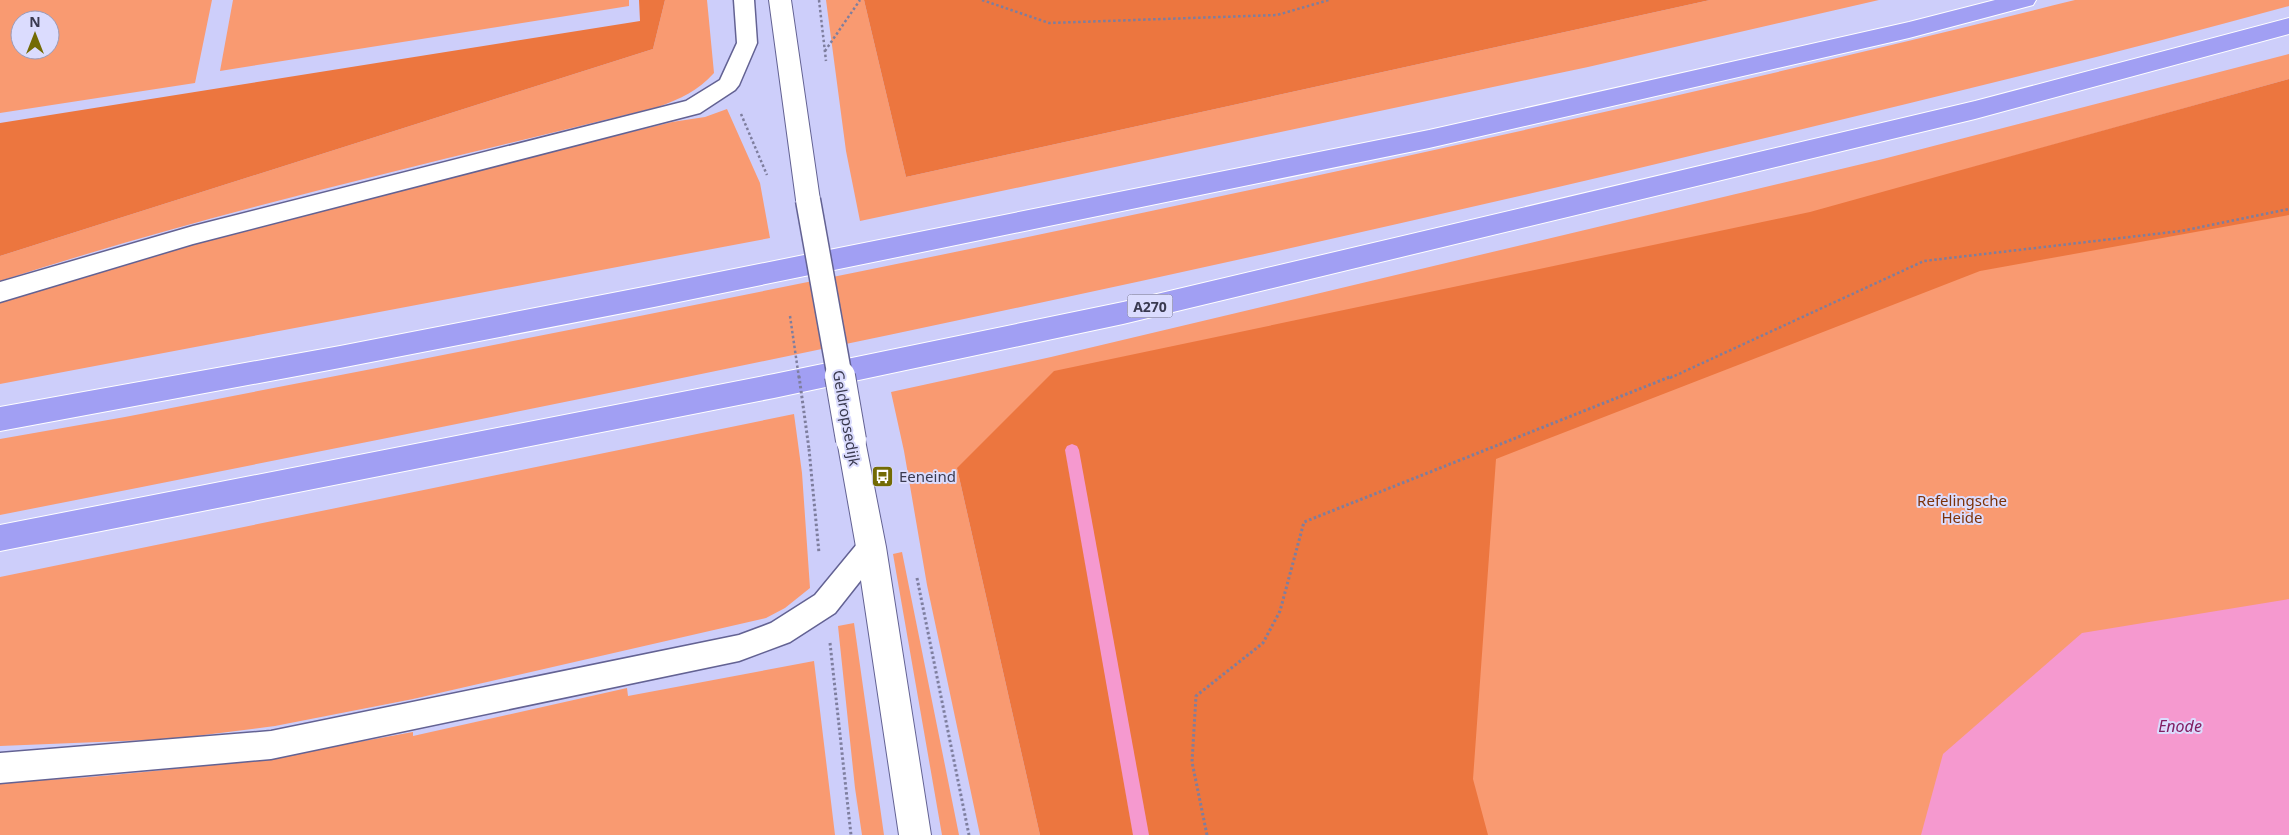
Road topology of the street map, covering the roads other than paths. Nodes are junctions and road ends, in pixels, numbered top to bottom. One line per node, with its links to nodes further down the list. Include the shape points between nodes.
1 (744, 0): 5 (lane, via 746,43 728,85 692,107 193,236)
2 (780, 0): 8 (street, Geldropsedijk, bridge, via 808,200)
3 (2025, 0): 6 (highway, via 1909,30 1429,140 634,300)
4 (2289, 26): 7 (highway, A270, via 1965,112 1123,313 764,388)
5 (0, 292)
6 (0, 418)
7 (0, 538)
8 (870, 547): 9 (lane, via 824,604 780,633 739,648 271,745); 10 (street, Geldropsedijk)
9 (0, 768)
10 (915, 835)

